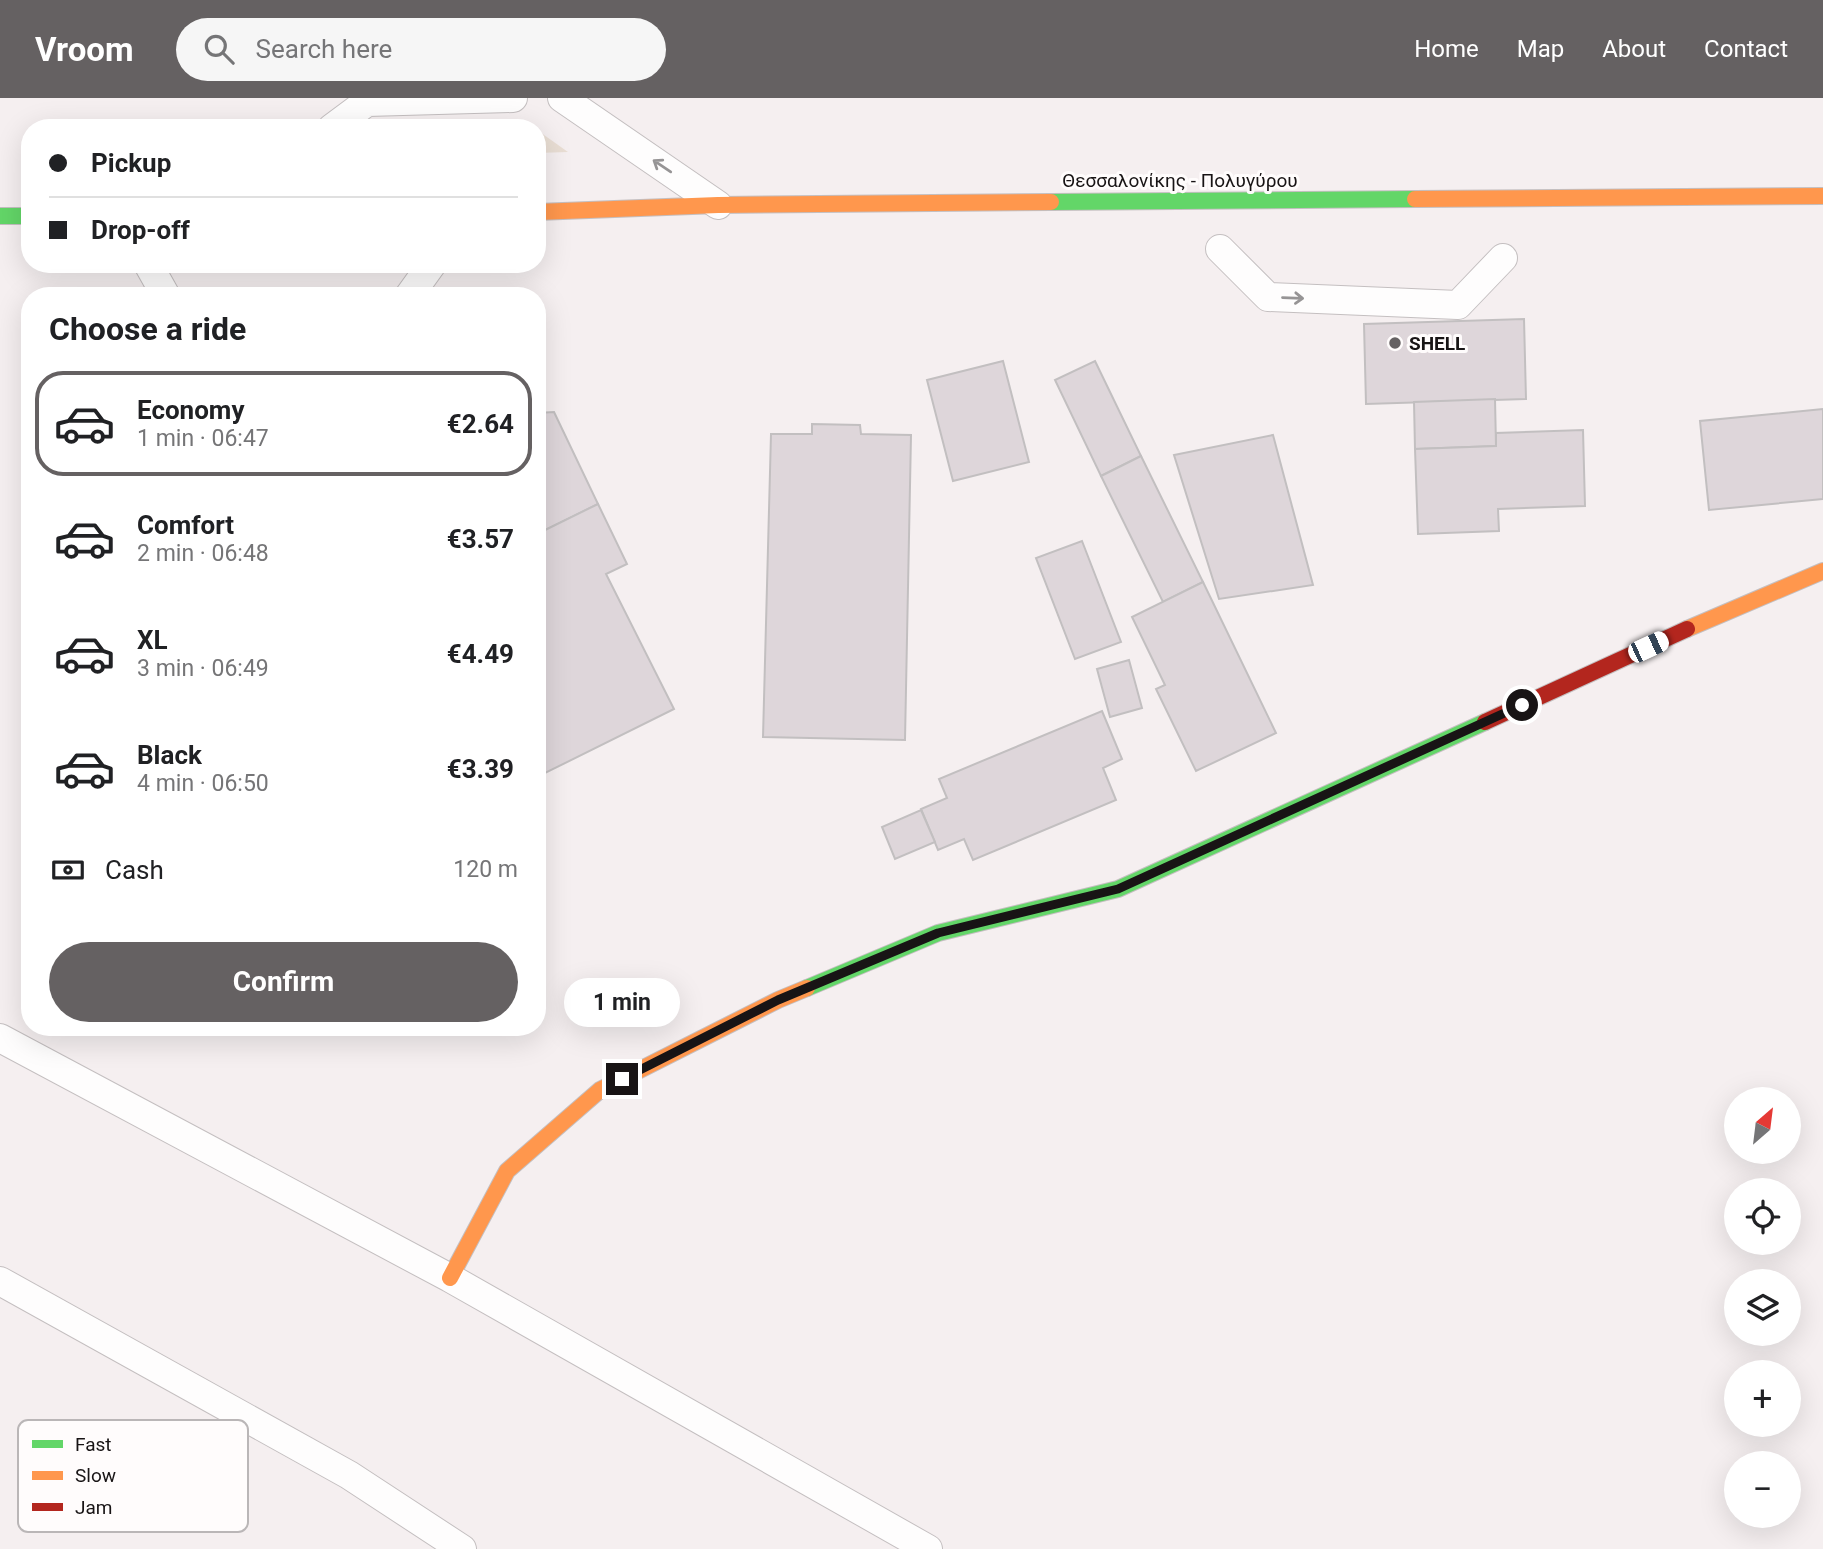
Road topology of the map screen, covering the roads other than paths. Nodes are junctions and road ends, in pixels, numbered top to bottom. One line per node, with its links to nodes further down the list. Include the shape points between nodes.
1 (513, 98): 3 (lane, via 367,103)
2 (562, 98): 5 (lane, one-way to 2)
3 (345, 119)
4 (1823, 196): 5 (street, Θεσσαλονίκης - Πολυγύρου)
5 (718, 205): 6 (street, Θεσσαλονίκης - Πολυγύρου)
6 (546, 212)
7 (0, 216): 8 (street)
8 (21, 216)
9 (1220, 249): 10 (lane, one-way to 10, via 1268,297 1458,305)
10 (1503, 258)
11 (1823, 571): 13 (street, via 1118,889 938,933 778,1000 600,1090 507,1171)
12 (0, 1038): 13 (lane)
13 (450, 1278): 16 (lane)
14 (0, 1281): 15 (lane, via 349,1475)
15 (463, 1549)
16 (928, 1549)

